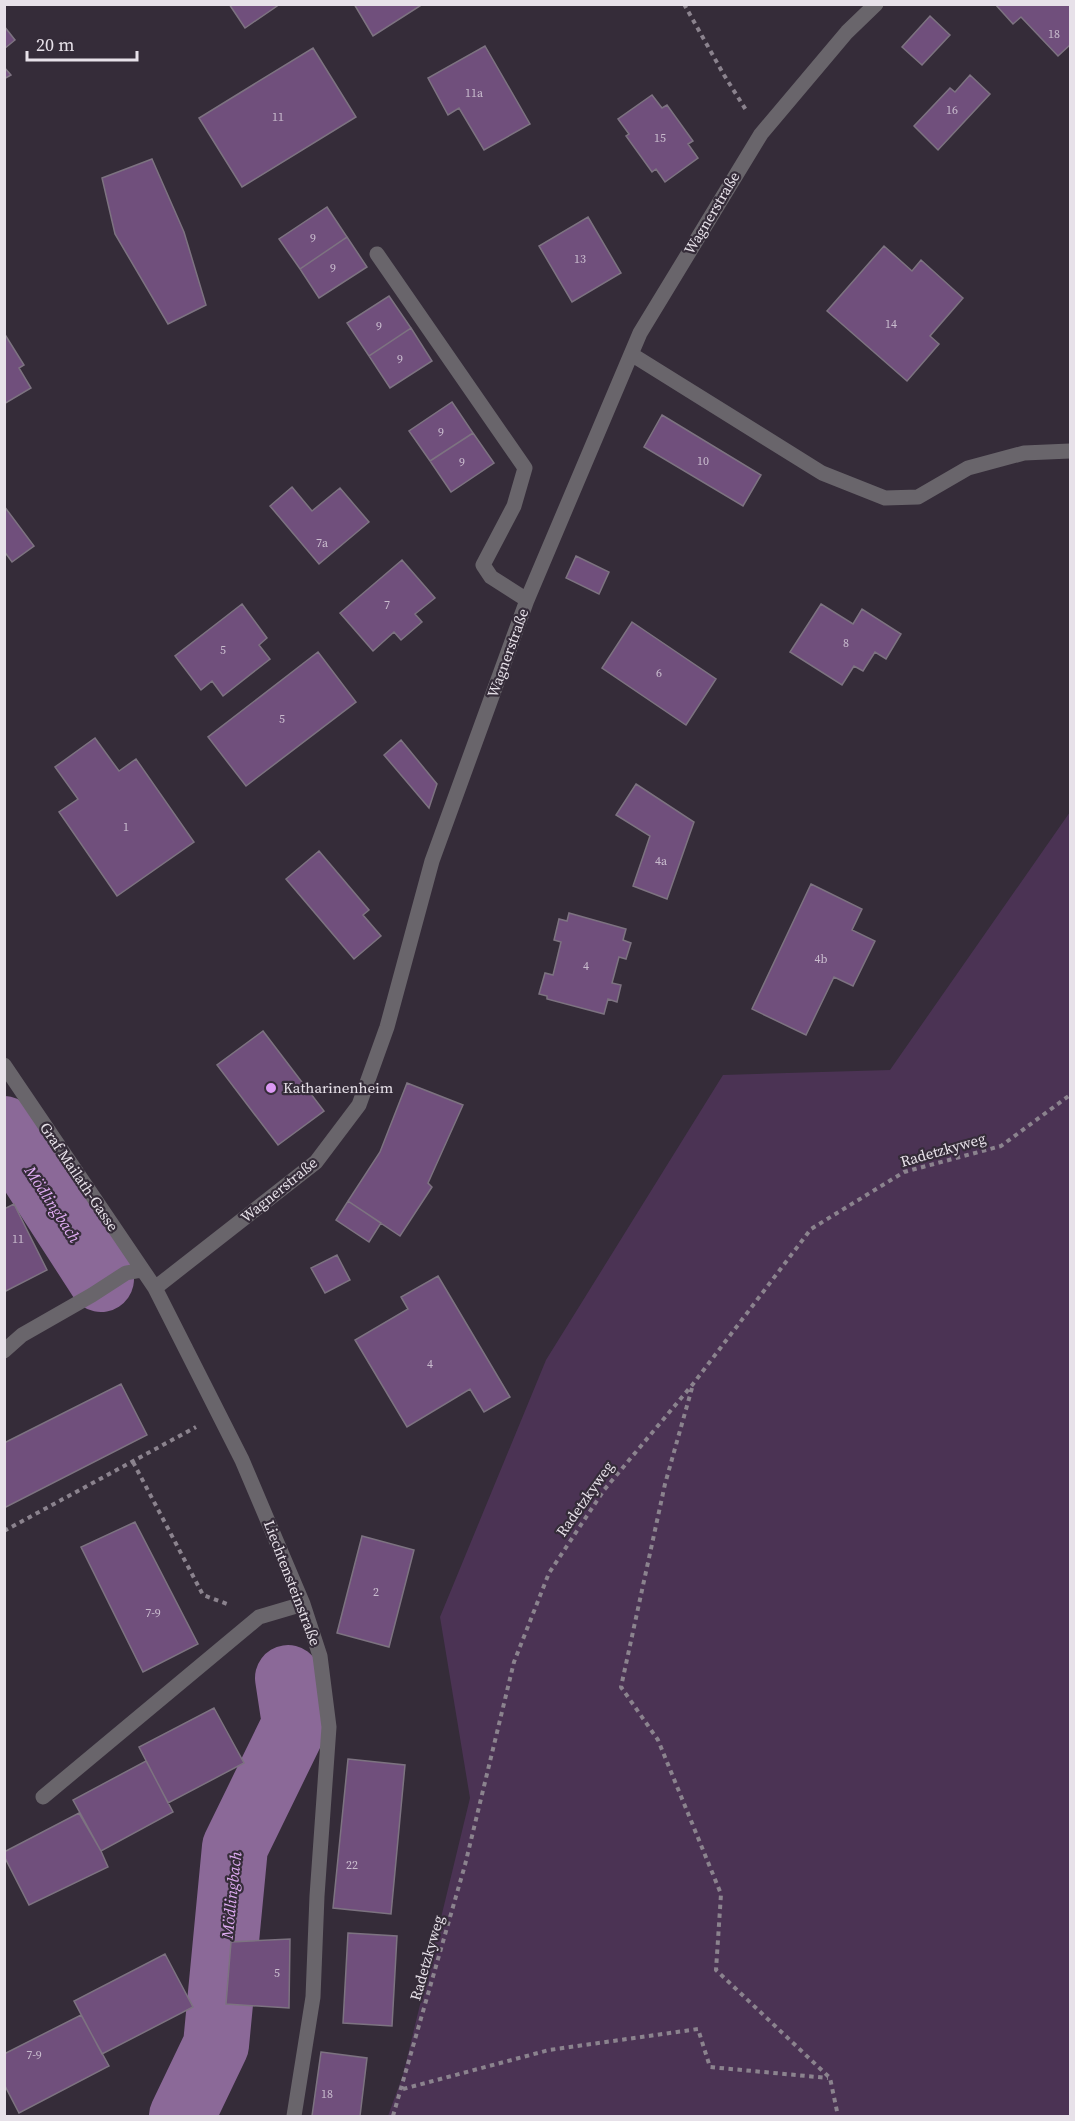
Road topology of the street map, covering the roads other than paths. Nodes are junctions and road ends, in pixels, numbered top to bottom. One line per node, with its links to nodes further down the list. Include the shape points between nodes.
1 (876, 4): 3 (street, Wagnerstraße, via 847,32 761,134)
2 (377, 254): 5 (street, via 525,468 514,506 483,565 491,577)
3 (631, 354): 4 (street, via 822,473 885,498 918,497 968,468 1024,453); 5 (street, Wagnerstraße)
4 (1071, 451)
5 (527, 600): 8 (street, Wagnerstraße, via 432,861 387,1027 359,1105 316,1162)
6 (4, 1065): 7 (street, Graf Mailath-Gasse)
7 (142, 1270): 8 (street, Graf Mailath-Gasse); 9 (street, via 126,1273 22,1335)
8 (155, 1288): 10 (street, Liechtensteinstraße, via 242,1460 260,1519)
9 (4, 1352)
10 (303, 1604): 11 (street, via 259,1617); 12 (street, Liechtensteinstraße, via 320,1656 328,1727 313,1997)
11 (43, 1797)
12 (294, 2116)

